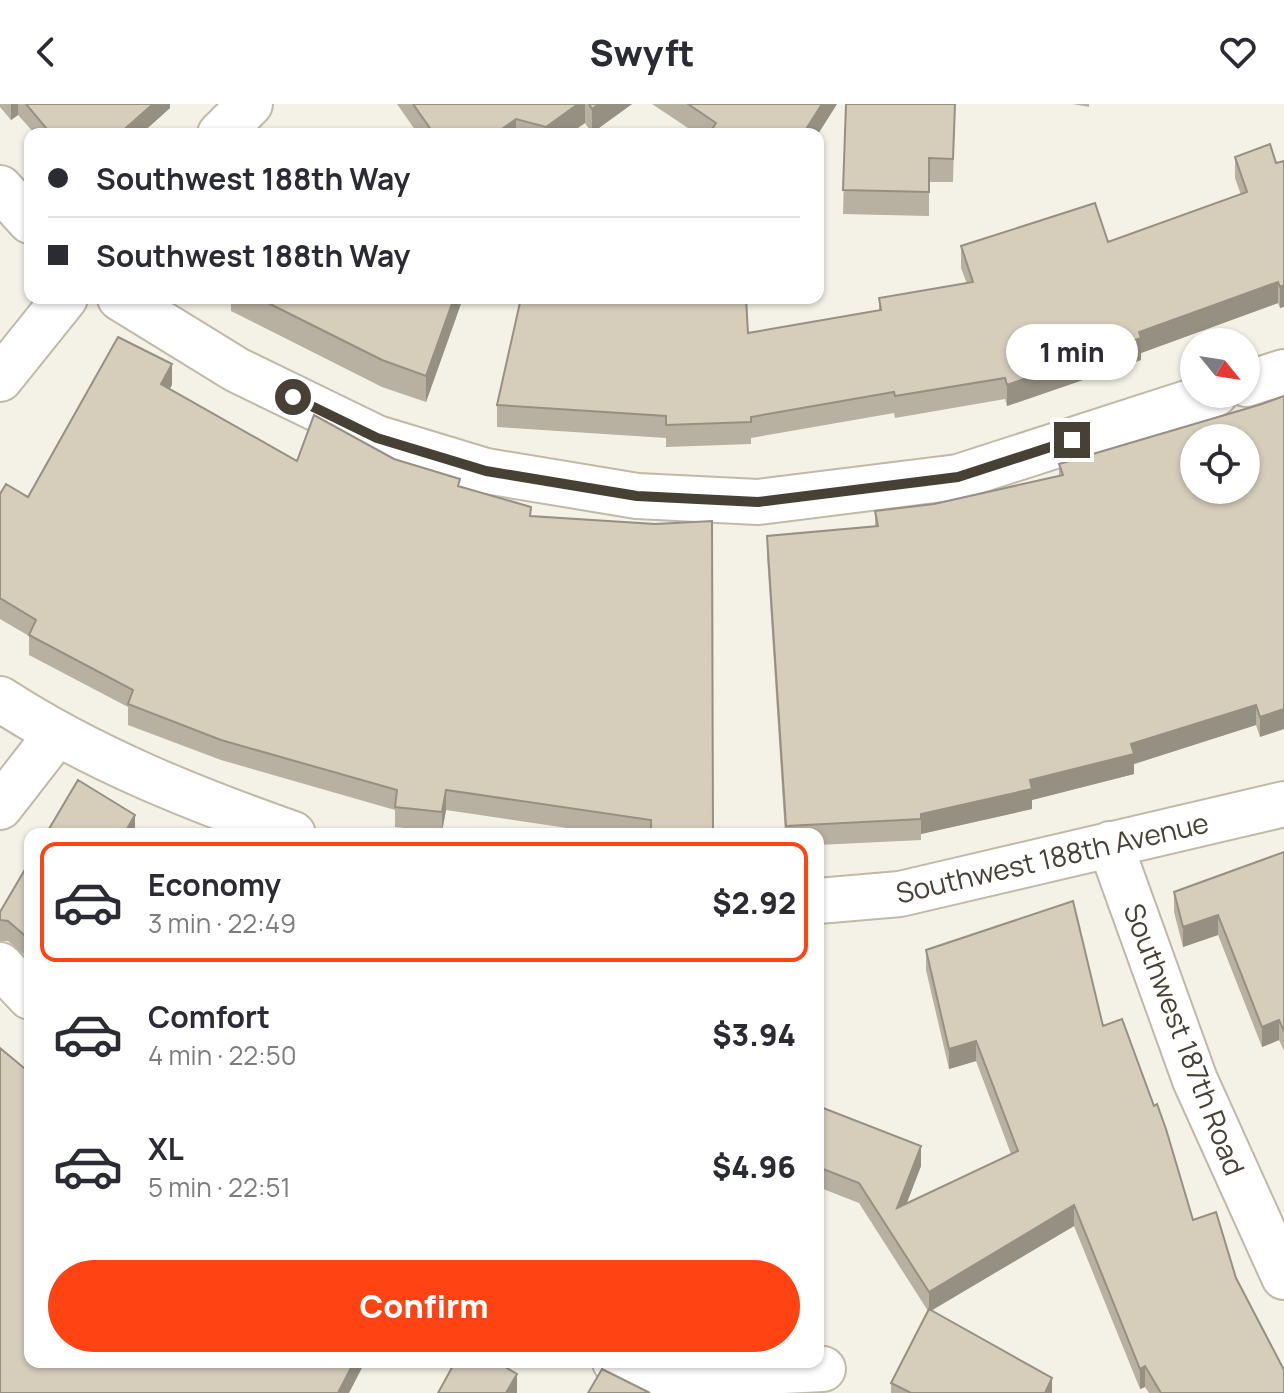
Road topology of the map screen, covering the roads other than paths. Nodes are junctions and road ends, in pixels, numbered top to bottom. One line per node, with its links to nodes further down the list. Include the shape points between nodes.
1 (250, 104): 2 (street)
2 (226, 128)
3 (0, 188): 4 (street)
4 (24, 214)
5 (60, 304): 8 (street)
6 (130, 304): 10 (street, via 237,370 377,438 486,471 637,496 758,502 958,477)
7 (1284, 372): 9 (street)
8 (0, 379)
9 (1260, 380)
10 (1180, 405)
11 (0, 699): 12 (street)
12 (56, 735): 14 (street); 15 (street, via 197,800)
13 (1284, 804): 16 (street, Southwest 188th Avenue)
14 (0, 807)
15 (276, 828)
16 (1110, 844): 17 (street, Southwest 188th Avenue, via 900,894); 20 (street, Southwest 187th Road, via 1195,1080)
17 (824, 900)
18 (0, 965): 19 (street)
19 (24, 991)
20 (1284, 1277)
21 (626, 1368): 22 (street, via 645,1378)
22 (823, 1369)

